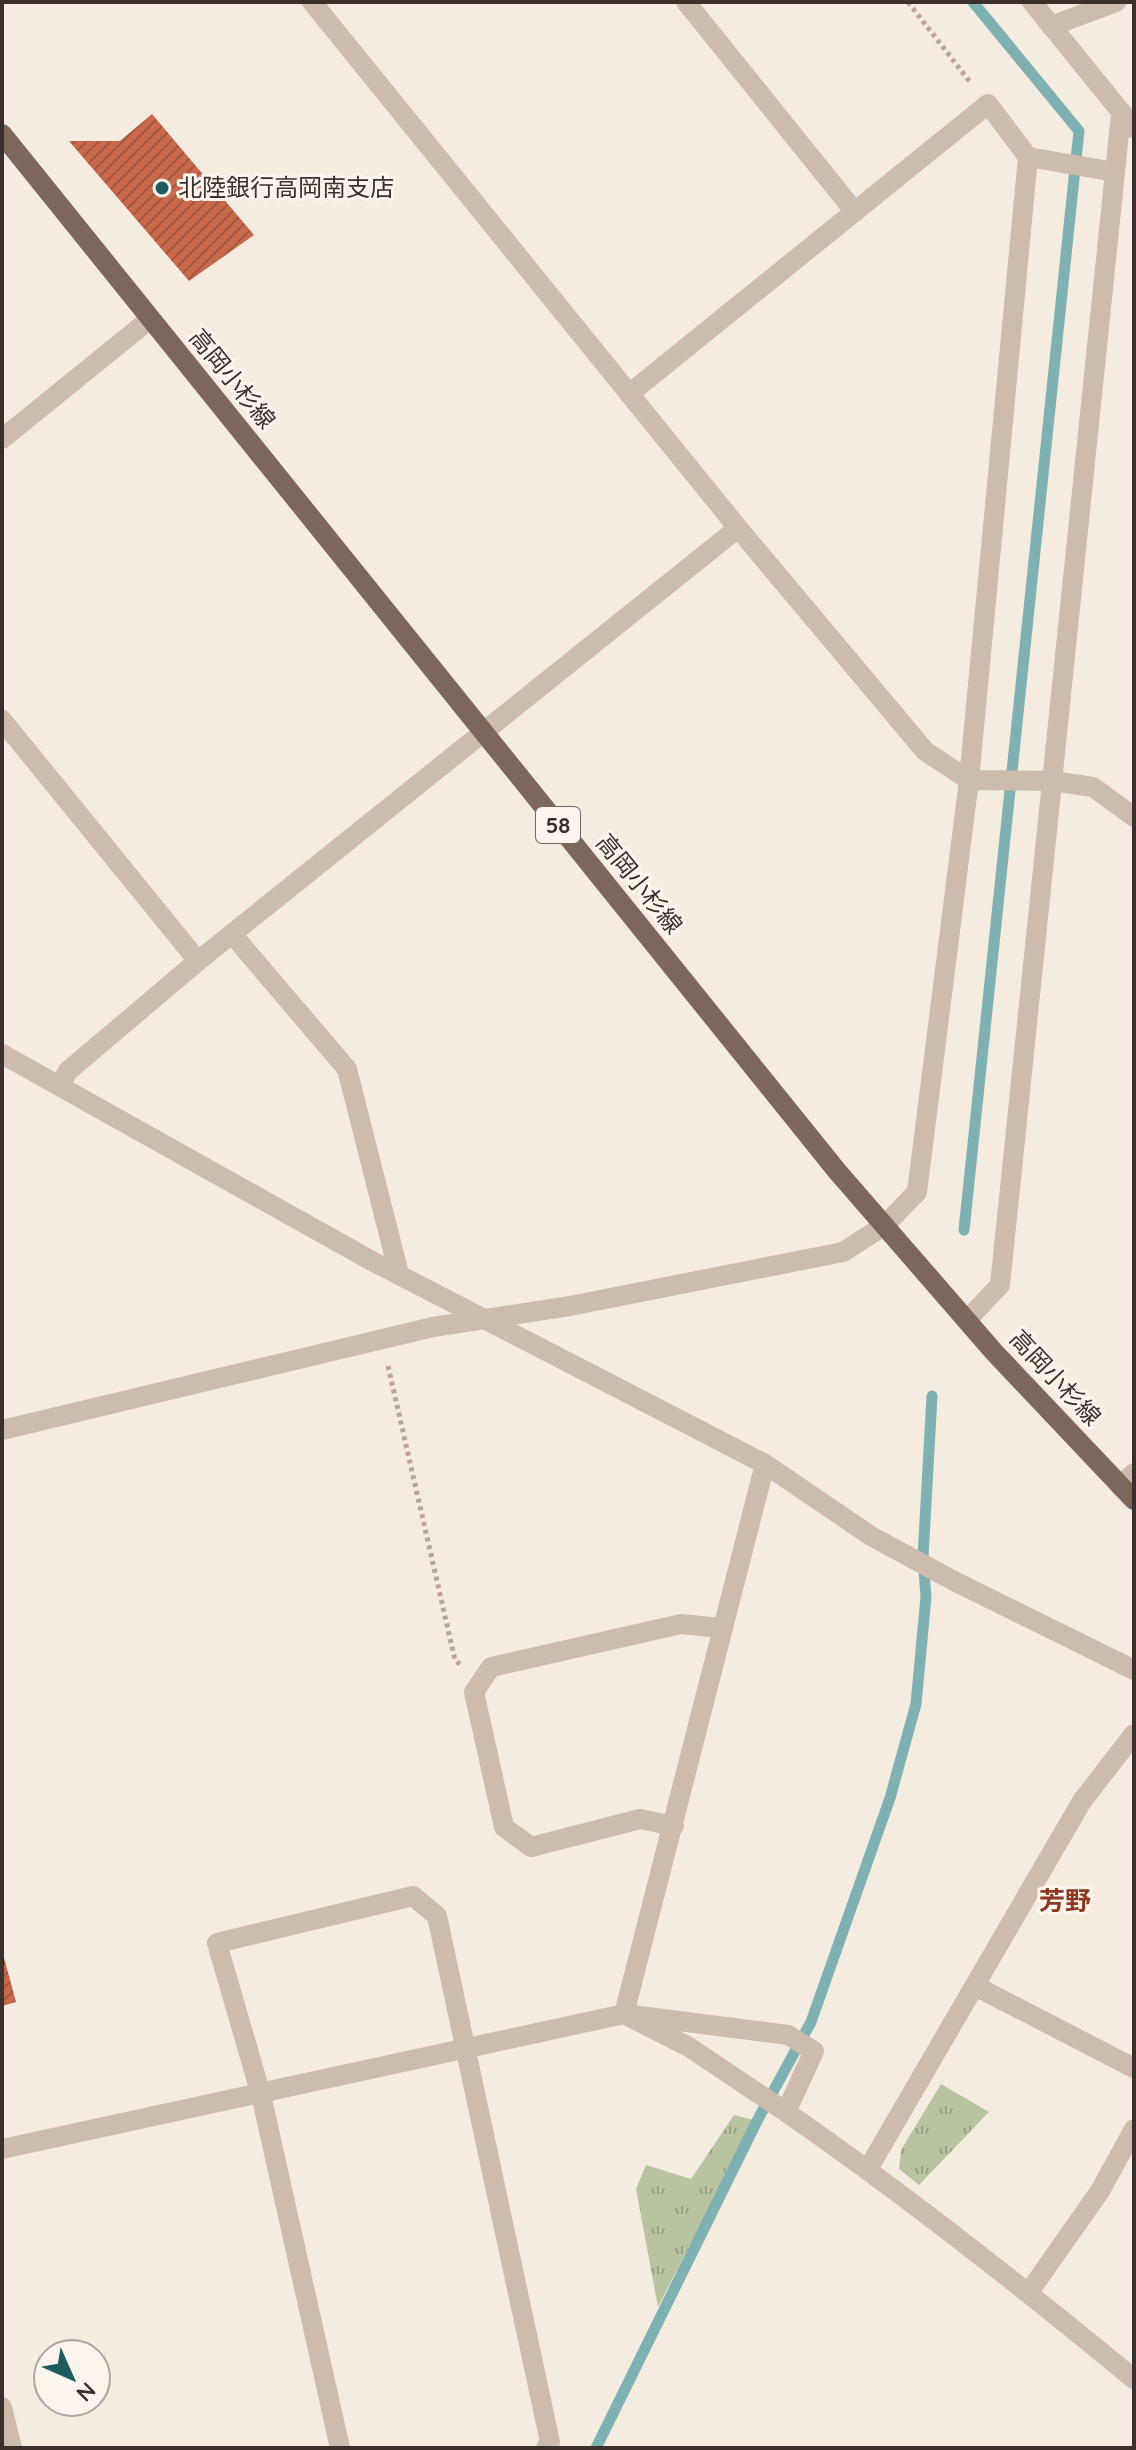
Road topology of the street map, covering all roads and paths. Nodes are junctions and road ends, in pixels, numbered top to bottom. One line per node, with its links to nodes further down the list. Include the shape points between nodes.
1 (312, 2): 14 (street)
2 (686, 2): 12 (street)
3 (908, 2): 7 (path)
4 (1032, 2): 6 (street)
5 (1116, 2): 6 (street)
6 (1051, 26): 8 (street)
7 (988, 104): 10 (street); 12 (street)
8 (1128, 121): 11 (street)
9 (2, 134): 13 (main road, 高岡小杉線 / 58)
10 (1028, 157): 11 (street); 19 (street)
11 (1115, 172): 20 (street)
12 (855, 212): 14 (street)
13 (150, 319): 15 (street); 18 (main road, 高岡小杉線 / 58)
14 (629, 394): 16 (street)
15 (2, 439)
16 (738, 528): 18 (street); 19 (street, via 925,751)
17 (4, 727): 23 (street)
18 (484, 733): 22 (street); 26 (main road, 高岡小杉線 / 58)
19 (969, 780): 20 (street); 26 (street, via 917,1192)
20 (1053, 781): 21 (street, via 1093,787); 29 (street, via 1000,1285)
21 (1134, 817)
22 (232, 934): 23 (street); 27 (street, via 347,1069)
23 (198, 961): 25 (street, via 68,1071)
24 (2, 1054): 25 (street)
25 (60, 1085): 27 (street)
26 (885, 1225): 28 (street, via 843,1252 570,1306); 29 (main road, 高岡小杉線 / 58)
27 (399, 1274): 28 (street)
28 (486, 1317): 30 (street); 32 (street)
29 (967, 1320): 33 (main road, 高岡小杉線 / 58)
30 (381, 1339): 31 (street); 36 (path, via 455,1660)
31 (2, 1430)
32 (765, 1464): 34 (street); 35 (street, via 871,1536)
33 (1129, 1486)
34 (722, 1628): 36 (street, via 681,1624 491,1667); 38 (street)
35 (1134, 1670)
36 (481, 1681): 38 (street, via 474,1692 504,1827 531,1847 640,1819)
37 (1134, 1734): 39 (street, via 1082,1801)
38 (674, 1826): 40 (street)
39 (977, 1987): 42 (street); 47 (street)
40 (624, 2014): 41 (street); 44 (street, via 689,2047); 44 (street, via 788,2035 814,2051)
41 (465, 2048): 43 (street); 43 (street, via 437,1916 413,1896 217,1943); 53 (street, via 550,2442)
42 (1134, 2068)
43 (261, 2095): 46 (street); 52 (street)
44 (783, 2110): 47 (street)
45 (1134, 2129): 48 (street, via 1100,2191)
46 (2, 2149)
47 (868, 2169): 48 (street)
48 (1029, 2292): 49 (street)
49 (1134, 2379)
50 (2, 2407): 51 (street)
51 (12, 2448)
52 (340, 2448)
53 (546, 2448)

